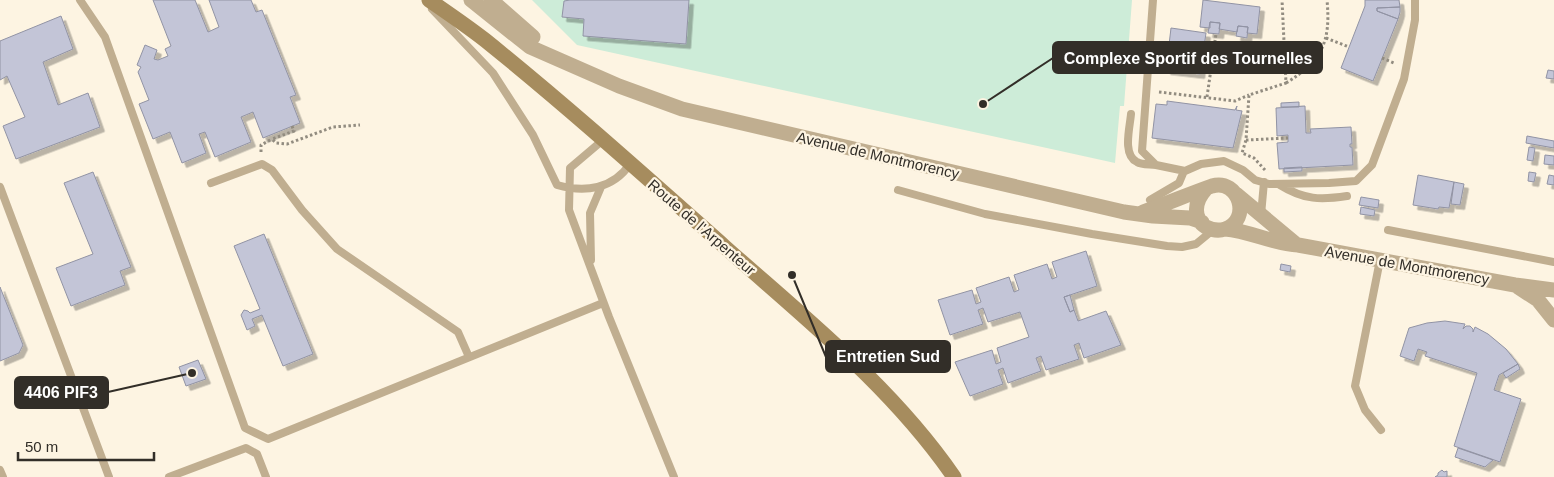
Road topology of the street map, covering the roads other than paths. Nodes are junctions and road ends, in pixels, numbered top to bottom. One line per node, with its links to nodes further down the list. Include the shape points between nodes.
1 (80, 0): 37 (lane, via 105,36 246,428 268,439)
2 (424, 0): 19 (lane, via 493,73 533,135 557,185)
3 (429, 0): 10 (main road, Route de l'Arpenteur, via 484,39)
4 (471, 0): 8 (street, Avenue de Montmorency, via 530,47)
5 (491, 0): 8 (street, Avenue de Montmorency, via 533,37)
6 (1153, 0): 12 (lane, via 1142,151)
7 (1415, 0): 16 (lane, via 1415,20 1404,79 1372,165 1356,181)
8 (619, 86): 25 (street, Avenue de Montmorency, via 682,109)
9 (1131, 114): 12 (lane, via 1129,154 1139,164)
10 (603, 140): 11 (main road, Route de l'Arpenteur); 19 (lane, via 570,168)
11 (630, 164): 18 (lane, via 624,174); 45 (main road, Route de l'Arpenteur, via 877,384 932,446)
12 (1156, 165): 13 (lane)
13 (1184, 171): 15 (lane, via 1224,161); 24 (lane, via 1179,183)
14 (211, 184): 37 (lane, via 262,164 272,170 337,249 458,332)
15 (1266, 184): 16 (lane); 26 (lane)
16 (1280, 184): 23 (lane, via 1310,198)
17 (0, 187): 41 (lane)
18 (601, 187): 19 (lane); 32 (lane, via 590,213)
19 (569, 188): 32 (lane, via 569,210)
20 (898, 190): 27 (lane, via 985,214 1167,246 1196,244)
21 (1205, 190): 22 (street, via 1218,185); 25 (street); 27 (street, via 1196,210)
22 (1234, 192): 26 (street, Avenue de Montmorency); 27 (street, via 1240,203 1239,217 1234,224)
23 (1347, 196)
24 (1150, 200)
25 (1139, 213): 27 (street, Avenue de Montmorency, via 1190,218)
26 (1261, 215): 29 (street, Avenue de Montmorency)
27 (1213, 227): 29 (street, Avenue de Montmorency, via 1252,234 1285,245)
28 (1388, 230): 31 (lane)
29 (1298, 245): 30 (street, Avenue de Montmorency)
30 (1380, 260): 33 (street, Avenue de Montmorency); 38 (lane, via 1355,386 1365,410)
31 (1554, 262)
32 (591, 267): 35 (lane)
33 (1515, 285): 34 (street, Avenue de Montmorency); 36 (street, Avenue de Montmorency, via 1538,300)
34 (1554, 290)
35 (603, 303): 37 (lane); 44 (lane)
36 (1554, 320)
37 (469, 357)
38 (1381, 430)
39 (0, 470): 40 (lane)
40 (3, 477)
41 (109, 477)
42 (169, 477): 43 (lane, via 246,448 257,454)
43 (266, 477)
44 (674, 477)
45 (954, 477)

